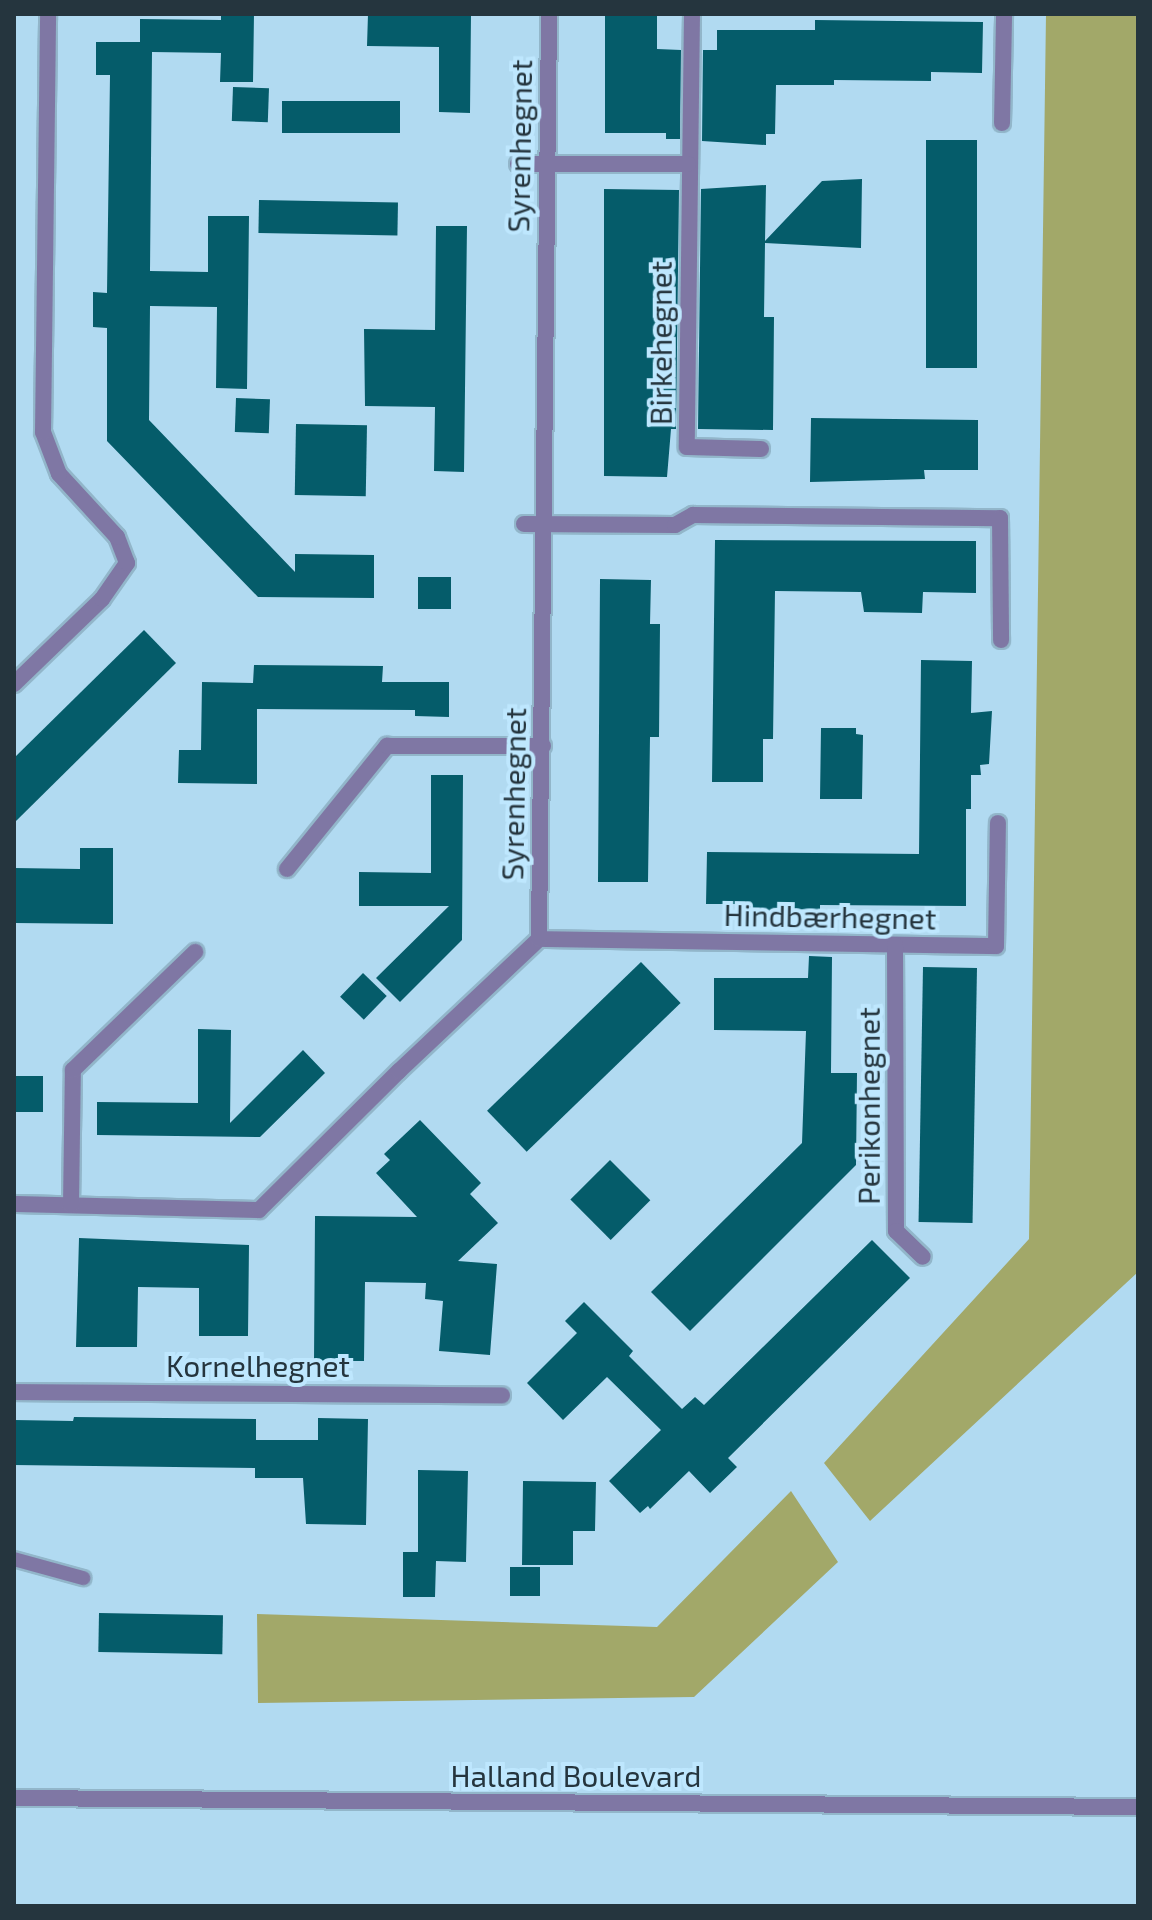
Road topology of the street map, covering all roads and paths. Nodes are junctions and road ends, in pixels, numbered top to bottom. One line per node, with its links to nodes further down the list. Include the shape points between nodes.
1 (48, 14): 13 (street, via 43,432 59,474 117,537 127,563 102,599)
2 (549, 14): 7 (street, Syrenhegnet)
3 (692, 14): 8 (street, Birkehegnet)
4 (1004, 14): 5 (street)
5 (1002, 123)
6 (518, 164): 7 (street)
7 (547, 164): 8 (street); 10 (street, Syrenhegnet)
8 (688, 164): 9 (street, Birkehegnet, via 687,447)
9 (761, 449)
10 (543, 523): 11 (street); 12 (street, via 675,525 693,515 1000,518); 14 (street, Syrenhegnet)
11 (524, 524)
12 (1001, 640)
13 (14, 684)
14 (543, 746): 16 (street, via 387,746); 17 (street, Syrenhegnet)
15 (998, 823): 18 (street, Hindbærhegnet, via 996,946)
16 (287, 869)
17 (539, 939): 18 (street, Hindbærhegnet); 21 (street, via 259,1210)
18 (895, 945): 22 (street, Perikonhegnet, via 896,1231)
19 (195, 952): 21 (street, via 73,1070)
20 (14, 1204): 21 (street)
21 (71, 1205)
22 (923, 1257)
23 (14, 1392): 24 (street, Kornelhegnet)
24 (502, 1395)
25 (14, 1559): 26 (lane)
26 (83, 1578)
27 (14, 1798): 28 (street, Halland Boulevard)
28 (1138, 1807)

